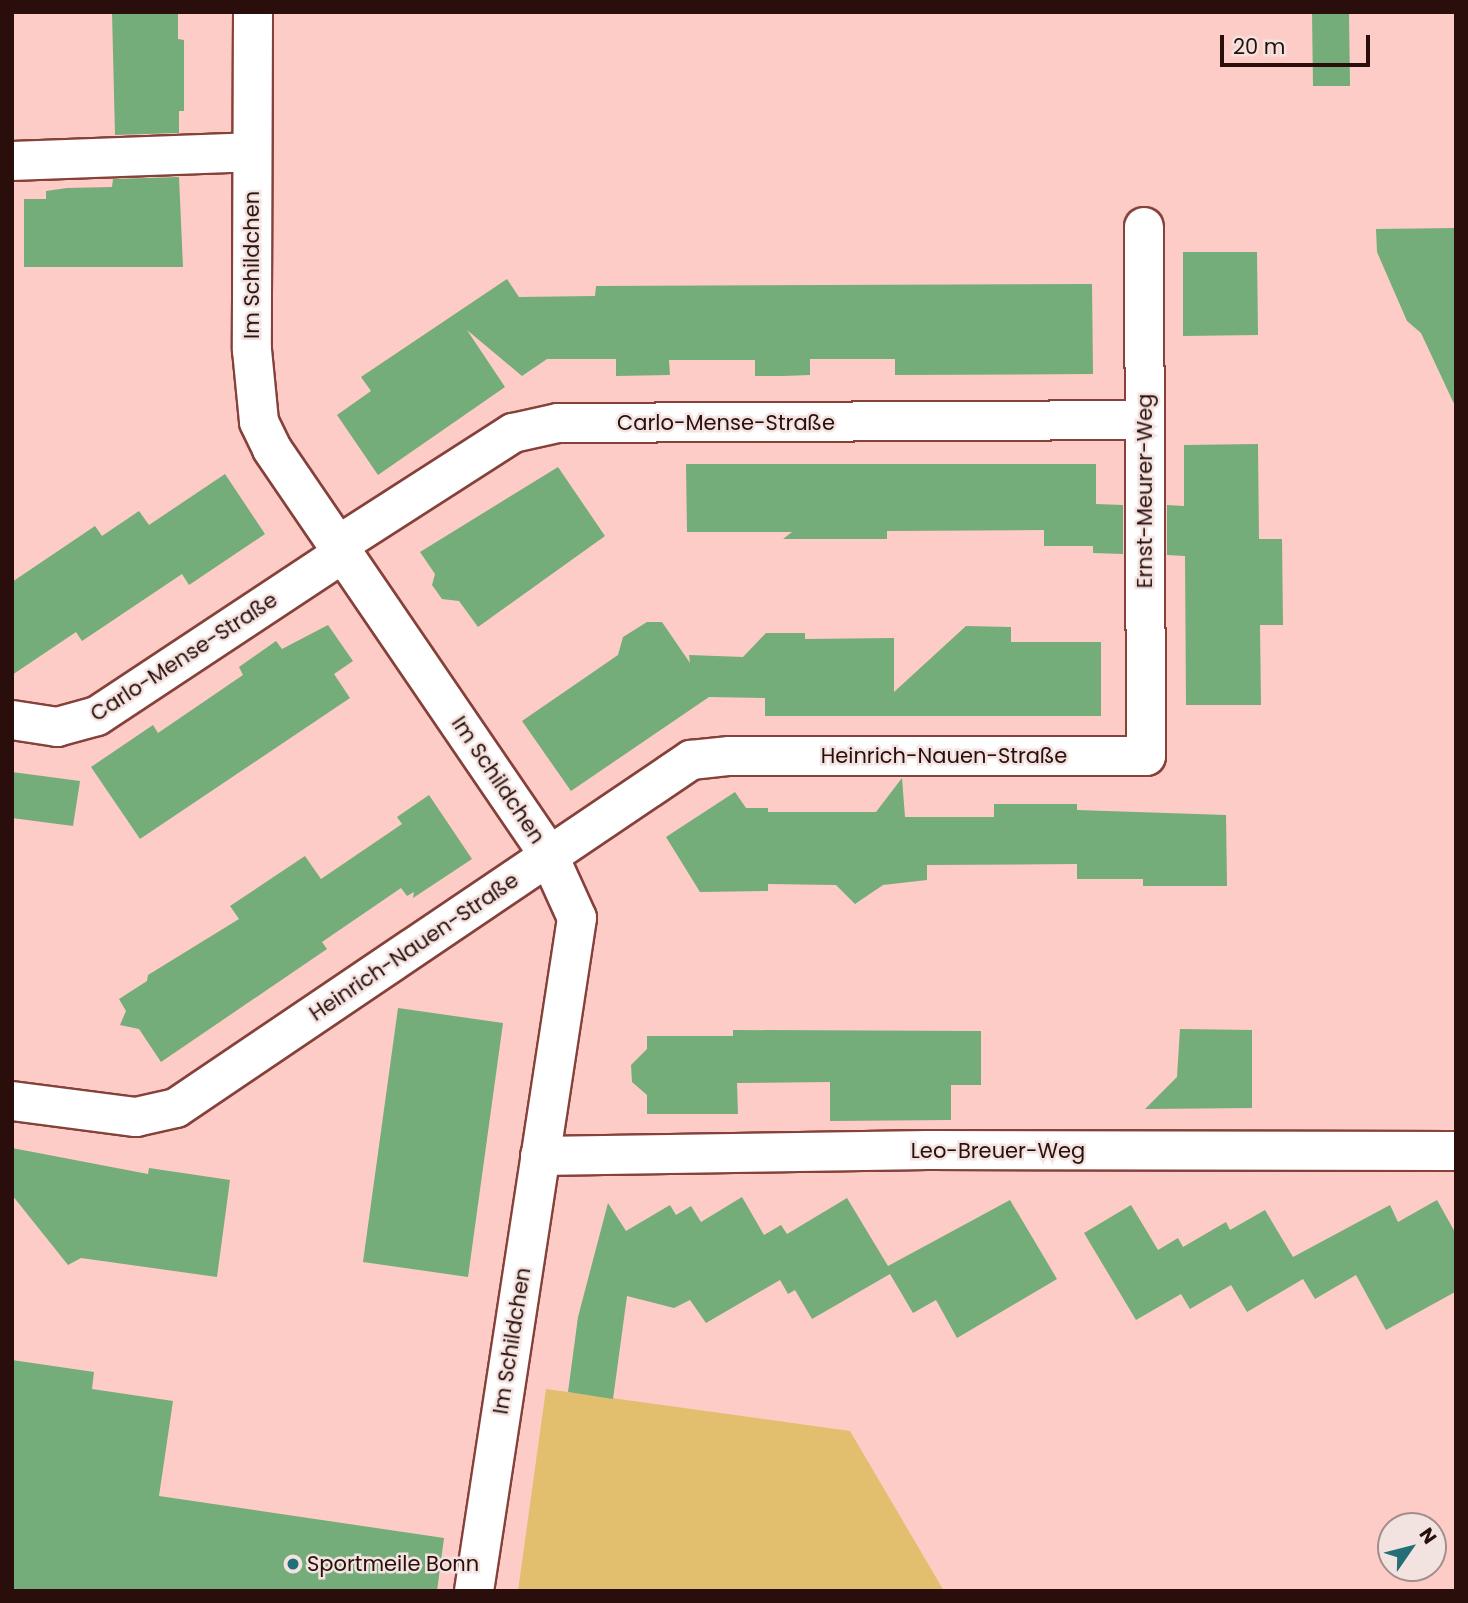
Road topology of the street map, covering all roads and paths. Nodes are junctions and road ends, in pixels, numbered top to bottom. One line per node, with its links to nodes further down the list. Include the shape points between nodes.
1 (253, 12): 2 (street, Im Schildchen)
2 (252, 152): 3 (street); 6 (street, Im Schildchen, via 252,350 259,422 272,449)
3 (12, 160)
4 (1144, 227): 5 (street, Ernst-Meurer-Weg)
5 (1145, 420): 6 (street, Carlo-Mense-Straße, via 558,424 513,433); 8 (street, Ernst-Meurer-Weg)
6 (343, 548): 7 (street, Carlo-Mense-Straße, via 97,716 57,727); 9 (street, Im Schildchen)
7 (12, 720)
8 (1146, 756): 9 (street, Heinrich-Nauen-Straße, via 730,756 691,760)
9 (548, 855): 10 (street, Heinrich-Nauen-Straße, via 176,1108 136,1117); 12 (street, Im Schildchen, via 577,918)
10 (12, 1101)
11 (1456, 1151): 12 (street, Leo-Breuer-Weg, via 928,1150)
12 (540, 1156): 13 (street, Im Schildchen)
13 (474, 1591)

